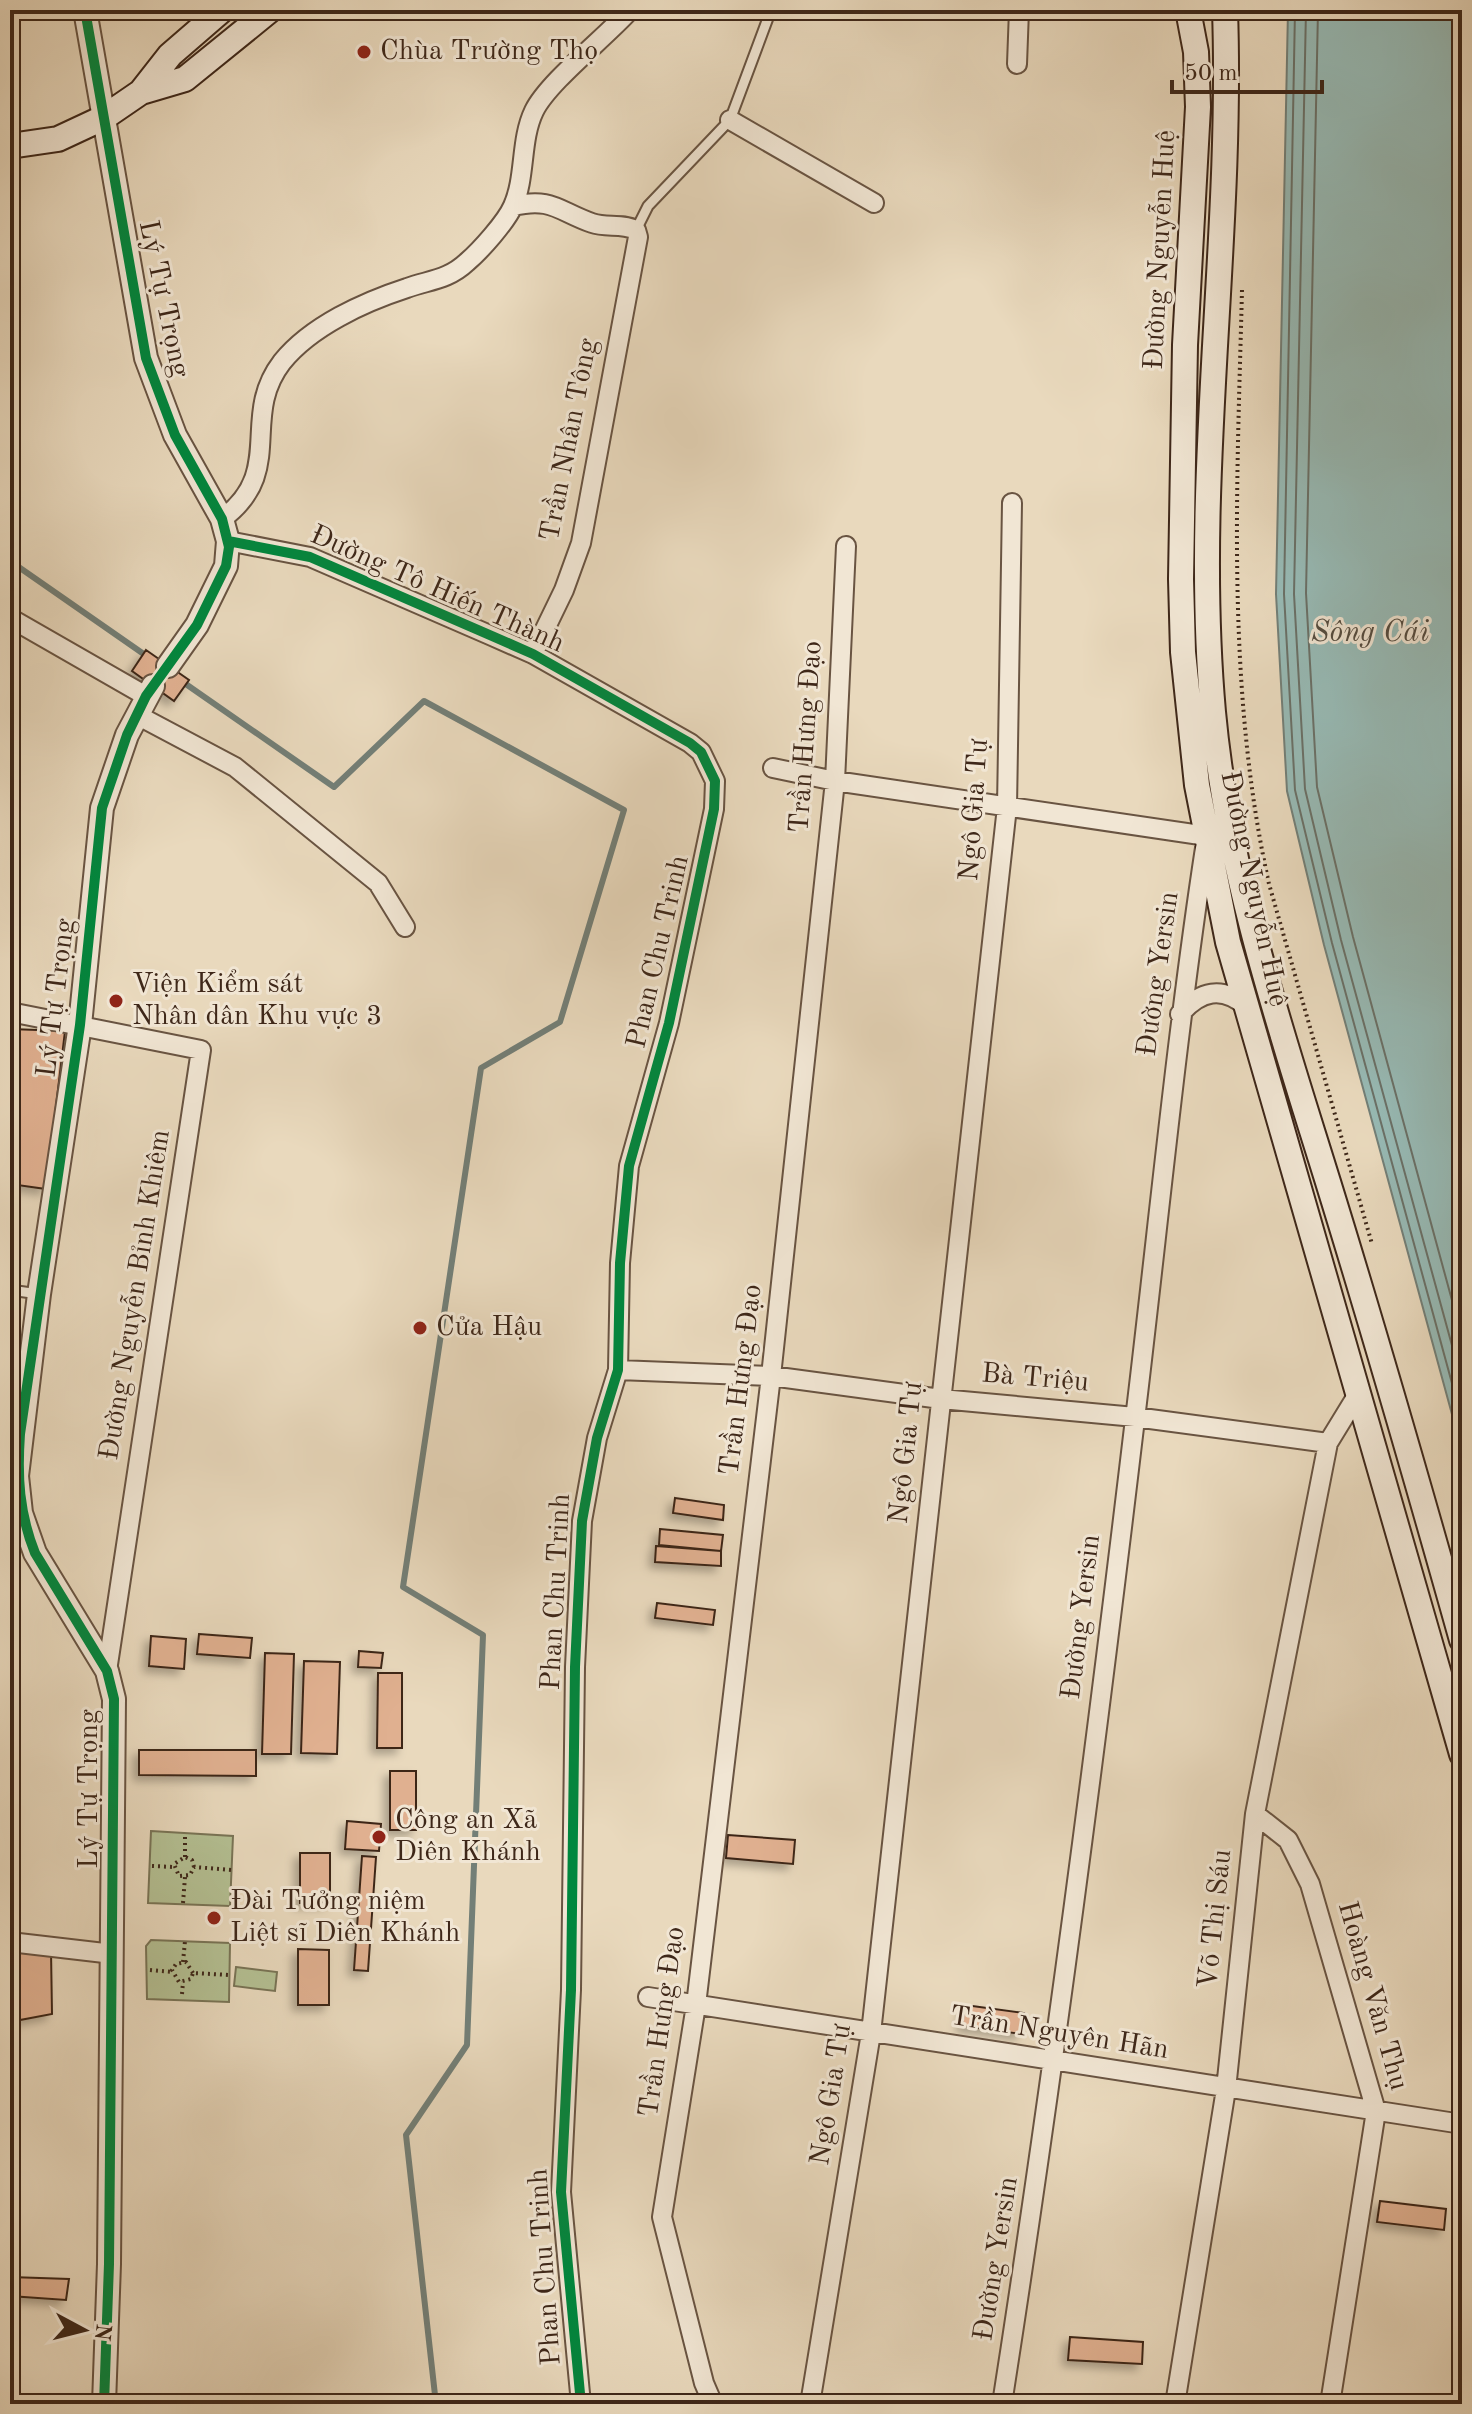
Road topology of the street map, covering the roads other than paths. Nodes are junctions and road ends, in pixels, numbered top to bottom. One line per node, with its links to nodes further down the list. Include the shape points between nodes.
1 (85, 10): 11 (street, Lý Tự Trọng)
2 (222, 10): 10 (main road, via 170,55)
3 (270, 10): 10 (main road, via 185,79)
4 (630, 10): 15 (street, via 540,100 528,128)
5 (771, 10): 12 (lane, Trần Nhân Tông)
6 (1019, 10): 9 (street)
7 (1188, 10): 17 (main road, Đường Nguyễn Huệ, via 1198,107)
8 (1225, 10): 18 (main road, Đường Nguyễn Huệ)
9 (1017, 64)
10 (141, 92): 11 (main road)
11 (103, 118): 13 (main road, via 58,139); 20 (street, Lý Tự Trọng, via 146,358 175,435)
12 (730, 120): 14 (street); 16 (lane, Trần Nhân Tông, via 648,206)
13 (10, 146)
14 (874, 203)
15 (513, 206): 16 (street, via 547,202 593,224); 20 (street, via 457,271 350,313 284,360 264,398 260,465 253,488)
16 (636, 230): 23 (street, Trần Nhân Tông, via 581,543)
17 (1185, 345): 18 (main road); 30 (main road, Đường Nguyễn Huệ, via 1183,652 1188,717)
18 (1216, 347): 30 (main road, Đường Nguyễn Huệ, via 1208,514)
19 (1012, 503): 29 (street, Ngô Gia Tự)
20 (225, 530): 23 (street, Đường Tô Hiến Thành, via 310,557); 24 (street, via 226,566 197,625)
21 (846, 546): 28 (street, Trần Hưng Đạo)
22 (10, 618): 25 (street)
23 (533, 654): 26 (street, Đường Tô Hiến Thành, via 660,723)
24 (168, 666)
25 (145, 699): 31 (street, via 378,883); 35 (street, Lý Tự Trọng, via 114,764 102,808)
26 (701, 752): 38 (street, Phan Chu Trinh, via 715,781 714,809 669,1023 629,1166)
27 (773, 768): 28 (street)
28 (835, 781): 29 (street); 39 (street, Trần Hưng Đạo)
29 (1007, 807): 30 (street); 42 (street, Ngô Gia Tự)
30 (1218, 834): 32 (main road, Đường Nguyễn Huệ, via 1228,942); 34 (street, Đường Yersin); 40 (main road, Đường Nguyễn Huệ)
31 (405, 927)
32 (1247, 1007): 34 (street, via 1235,996 1204,995); 41 (main road, Đường Nguyễn Huệ)
33 (10, 1012): 35 (street)
34 (1180, 1014): 43 (street, Đường Yersin)
35 (80, 1025): 37 (street, Lý Tự Trọng); 46 (street, Đường Nguyễn Bỉnh Khiêm, via 201,1050)
36 (10, 1290): 37 (lane)
37 (39, 1294): 46 (street, Lý Tự Trọng, via 20,1434 21,1513 35,1553)
38 (618, 1370): 39 (street, Bà Triệu); 59 (street, Phan Chu Trinh, via 587,1478 575,1667 573,1933 561,2192)
39 (771, 1376): 42 (street, Bà Triệu); 52 (street, Trần Hưng Đạo)
40 (1388, 1378): 41 (main road); 45 (main road, Đường Nguyễn Huệ)
41 (1358, 1394): 44 (street); 47 (main road, Đường Nguyễn Huệ)
42 (941, 1399): 43 (street, Bà Triệu); 53 (street, Ngô Gia Tự)
43 (1135, 1417): 44 (street, Bà Triệu); 54 (street, Đường Yersin)
44 (1328, 1443): 48 (street, Võ Thị Sáu)
45 (1462, 1640)
46 (107, 1671): 50 (street, Lý Tự Trọng, via 116,1725)
47 (1462, 1754)
48 (1255, 1814): 55 (street, Võ Thị Sáu); 56 (street, Hoàng Văn Thụ, via 1288,1840 1310,1884)
49 (10, 1942): 50 (street)
50 (113, 1954): 58 (street, Lý Tự Trọng)
51 (648, 1997): 52 (street, Trần Nguyên Hãn)
52 (696, 2005): 53 (street, Trần Nguyên Hãn); 60 (street, Trần Hưng Đạo, via 662,2217)
53 (871, 2033): 54 (street, Trần Nguyên Hãn); 61 (street, Ngô Gia Tự)
54 (1055, 2062): 55 (street, Trần Nguyên Hãn); 62 (street, Đường Yersin)
55 (1226, 2089): 56 (street, Trần Nguyên Hãn); 63 (street, Võ Thị Sáu)
56 (1376, 2111): 57 (street, Trần Nguyên Hãn); 64 (street, Hoàng Văn Thụ)
57 (1462, 2124)
58 (104, 2404)
59 (581, 2404)
60 (713, 2404)
61 (810, 2404)
62 (1002, 2404)
63 (1175, 2404)
64 (1330, 2404)

